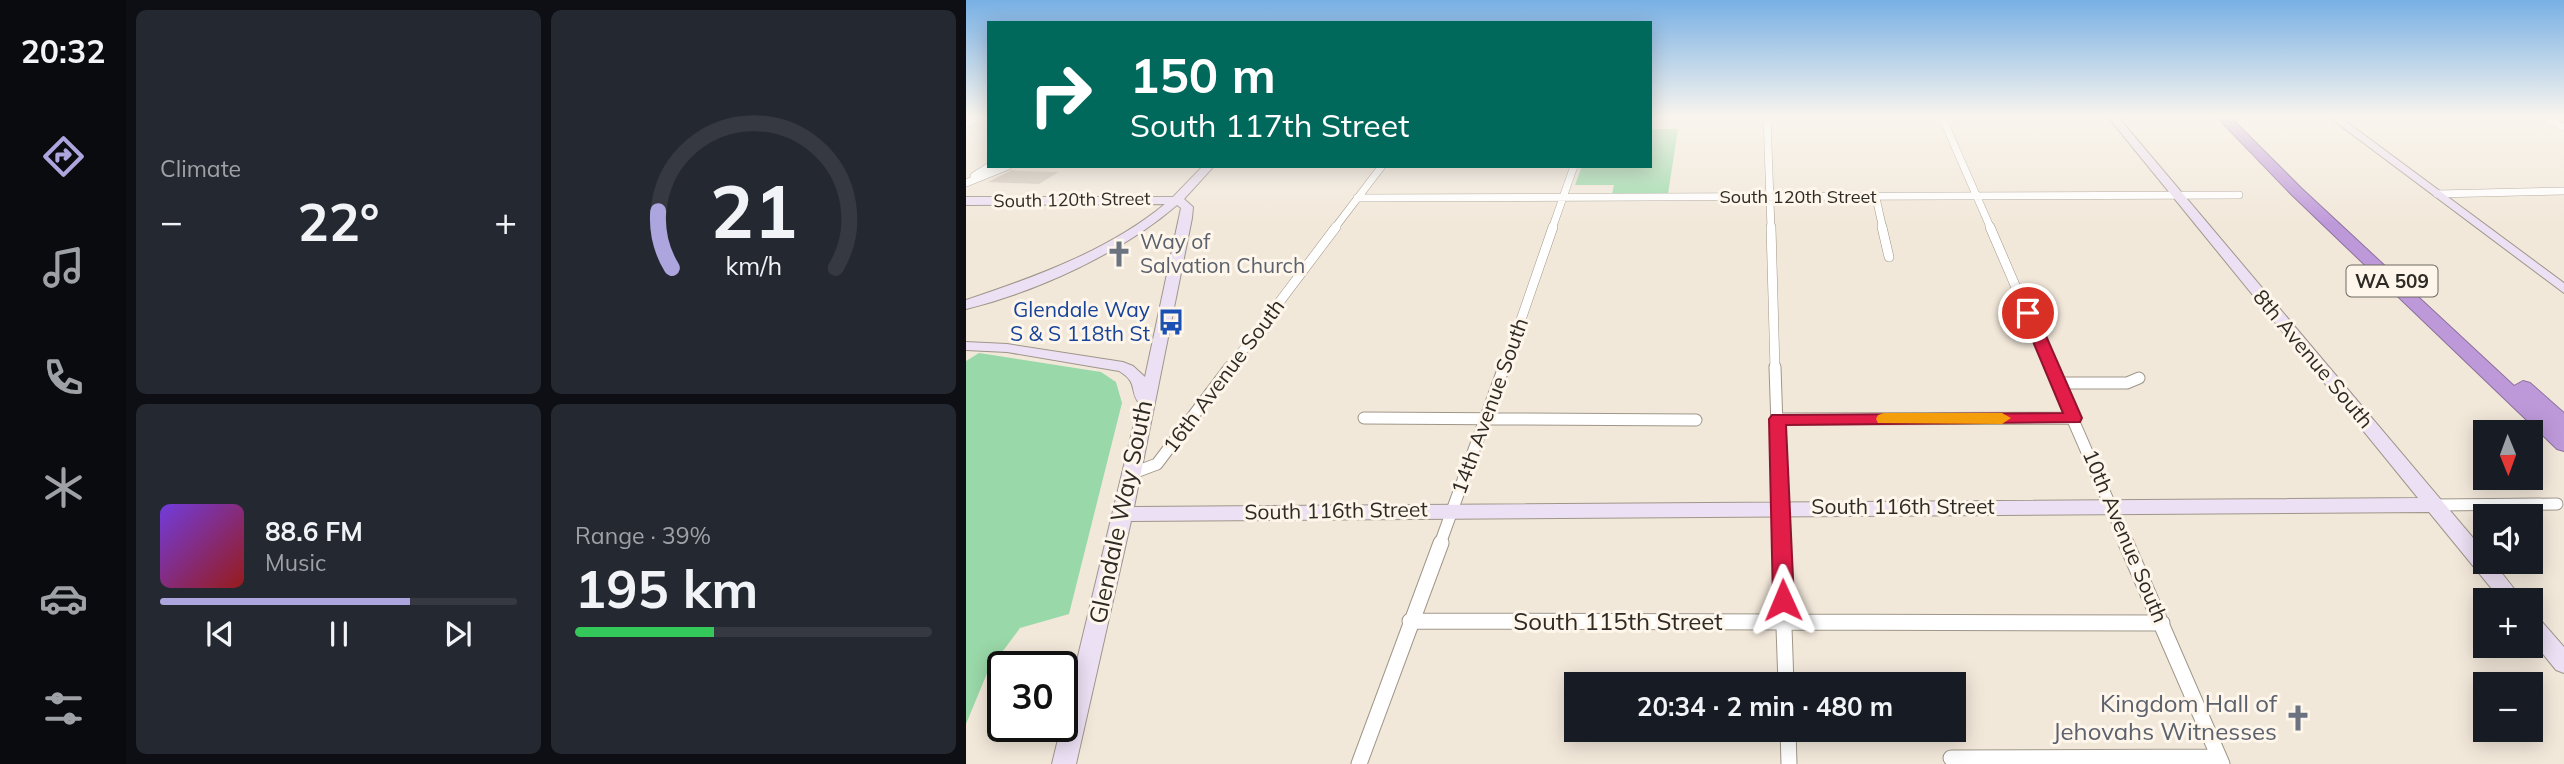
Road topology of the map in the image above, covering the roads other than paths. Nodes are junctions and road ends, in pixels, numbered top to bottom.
1 (1768, 153) edge
2 (1958, 153) edge
3 (2142, 153) edge
4 (2257, 153) edge
5 (2269, 153) edge
6 (2382, 153) edge
7 (987, 168) edge
8 (1003, 168) edge
9 (1207, 168) edge
10 (1380, 168) edge
11 (1573, 168) edge
12 (966, 182) edge
13 (2564, 191) edge
14 (2437, 194) junction
15 (2239, 195) dead end
16 (2177, 196) junction
17 (1562, 197) junction
18 (1770, 197) junction
19 (1978, 197) junction
20 (1357, 198) junction
21 (1876, 198) junction
22 (1178, 200) junction
23 (966, 201) edge
24 (1889, 257) dead end
25 (2564, 289) edge
26 (966, 305) edge
27 (1158, 341) junction
28 (966, 345) edge
29 (1131, 371) junction
30 (2139, 378) dead end
31 (2059, 383) junction
32 (1143, 415) junction
33 (1364, 418) dead end
34 (2074, 418) junction
35 (1777, 419) junction
36 (1486, 420) junction
37 (1696, 420) dead end
38 (2564, 424) edge
39 (2564, 443) edge
40 (1133, 473) junction
41 (2557, 504) dead end
42 (2435, 505) junction
43 (2112, 506) junction
44 (1781, 508) junction
45 (1451, 510) junction
46 (1122, 513) junction
47 (2503, 588) edge
48 (1410, 621) junction
49 (2162, 622) junction
50 (1784, 623) junction
51 (2543, 638) edge
52 (2564, 663) edge
53 (1786, 672) edge
54 (1788, 742) edge
55 (1951, 758) dead end
56 (2221, 760) edge
57 (1064, 764) edge
58 (1359, 764) edge
59 (1789, 764) edge

1 - 18 street
2 - 19 street, 10th Avenue South
3 - 16 street, 8th Avenue South
4 - 39 highway, WA 509
5 - 38 highway, WA 509
6 - 14 street
7 - 12 street
8 - 12 street
9 - 22 street
10 - 20 street, 16th Avenue South
11 - 17 street, 14th Avenue South
13 - 14 street
14 - 25 street
15 - 16 street, South 120th Street
16 - 19 street, South 120th Street
16 - 42 street, 8th Avenue South
17 - 18 street, South 120th Street
17 - 20 street, South 120th Street
17 - 36 street, 14th Avenue South
18 - 21 street, South 120th Street
18 - 35 street
19 - 21 street, South 120th Street
19 - 31 street, 10th Avenue South
20 - 40 street, 16th Avenue South
21 - 24 street
22 - 23 street, South 120th Street
22 - 26 street
22 - 27 street, Glendale Way South
27 - 29 street, Glendale Way South
27 - 32 street, Glendale Way South
28 - 29 street
29 - 32 street
30 - 31 street
31 - 34 street, 10th Avenue South
32 - 40 street, Glendale Way South
33 - 36 street
34 - 35 street
34 - 43 street, 10th Avenue South
35 - 44 street
36 - 37 street
36 - 45 street, 14th Avenue South
40 - 46 street, Glendale Way South
41 - 42 street, South 116th Street
42 - 43 street, South 116th Street
42 - 47 street, 8th Avenue South
43 - 44 street, South 116th Street
43 - 49 street, 10th Avenue South
44 - 45 street, South 116th Street
44 - 50 street
45 - 46 street, South 116th Street
45 - 48 street, 14th Avenue South
46 - 57 street, Glendale Way South
48 - 50 street, South 115th Street
48 - 58 street, 14th Avenue South
49 - 50 street, South 115th Street
49 - 56 street, 10th Avenue South
50 - 53 street
51 - 52 street
54 - 59 street
55 - 56 street

